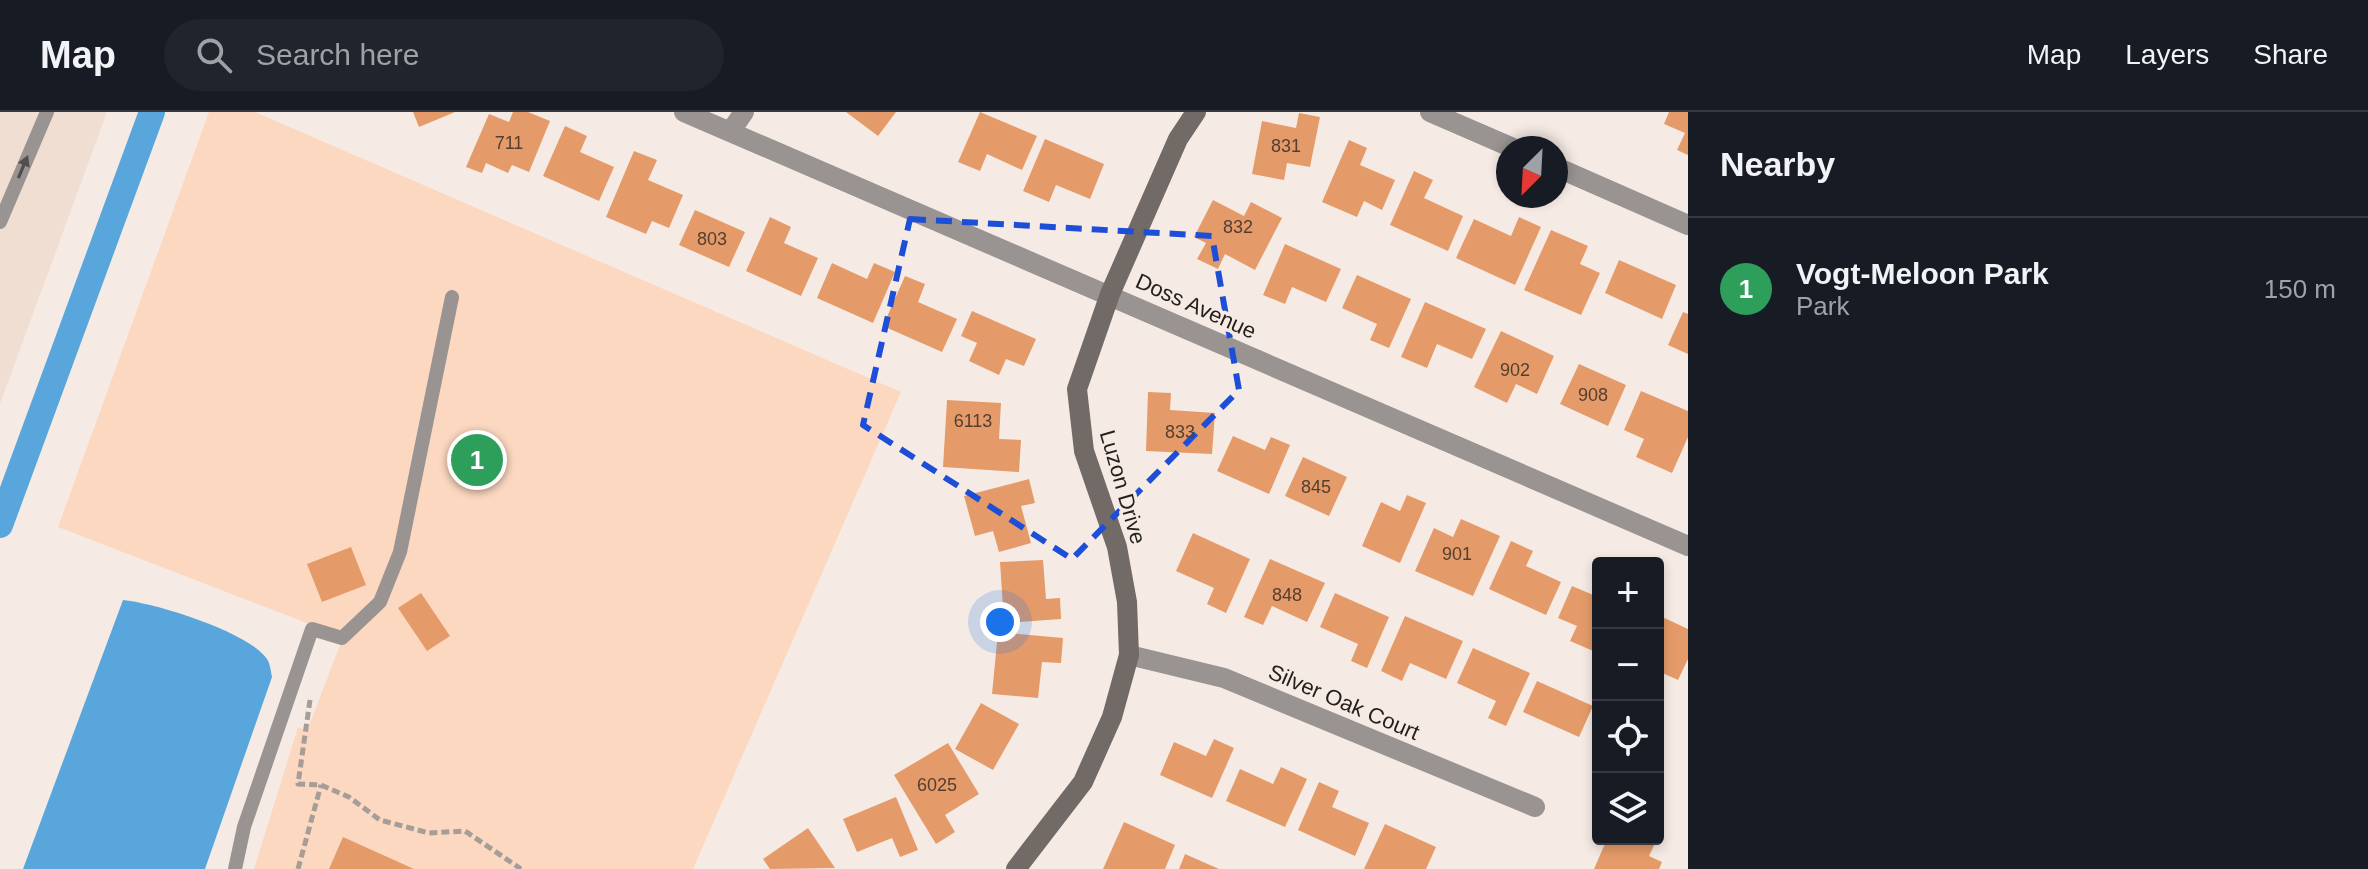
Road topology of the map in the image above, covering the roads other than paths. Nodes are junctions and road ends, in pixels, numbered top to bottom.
1 (47, 112) edge
2 (684, 112) edge
3 (744, 112) edge
4 (1196, 112) edge
5 (1430, 112) edge
6 (730, 132) junction
7 (1496, 141) edge
8 (1568, 172) edge
9 (0, 222) edge
10 (1688, 225) edge
11 (1110, 294) junction
12 (452, 297) dead end
13 (1688, 546) edge
14 (1129, 655) junction
15 (1535, 807) dead end
16 (1018, 868) edge
17 (235, 869) edge

9 -> 1 lane
2 - 6 street, Doss Avenue
3 - 6 street
4 - 11 street, Luzon Drive
5 - 7 street
6 - 11 street, Doss Avenue
8 - 10 street
11 - 13 street, Doss Avenue
11 - 14 street, Luzon Drive
12 - 17 lane
14 - 15 street, Silver Oak Court
14 - 16 street, Luzon Drive

